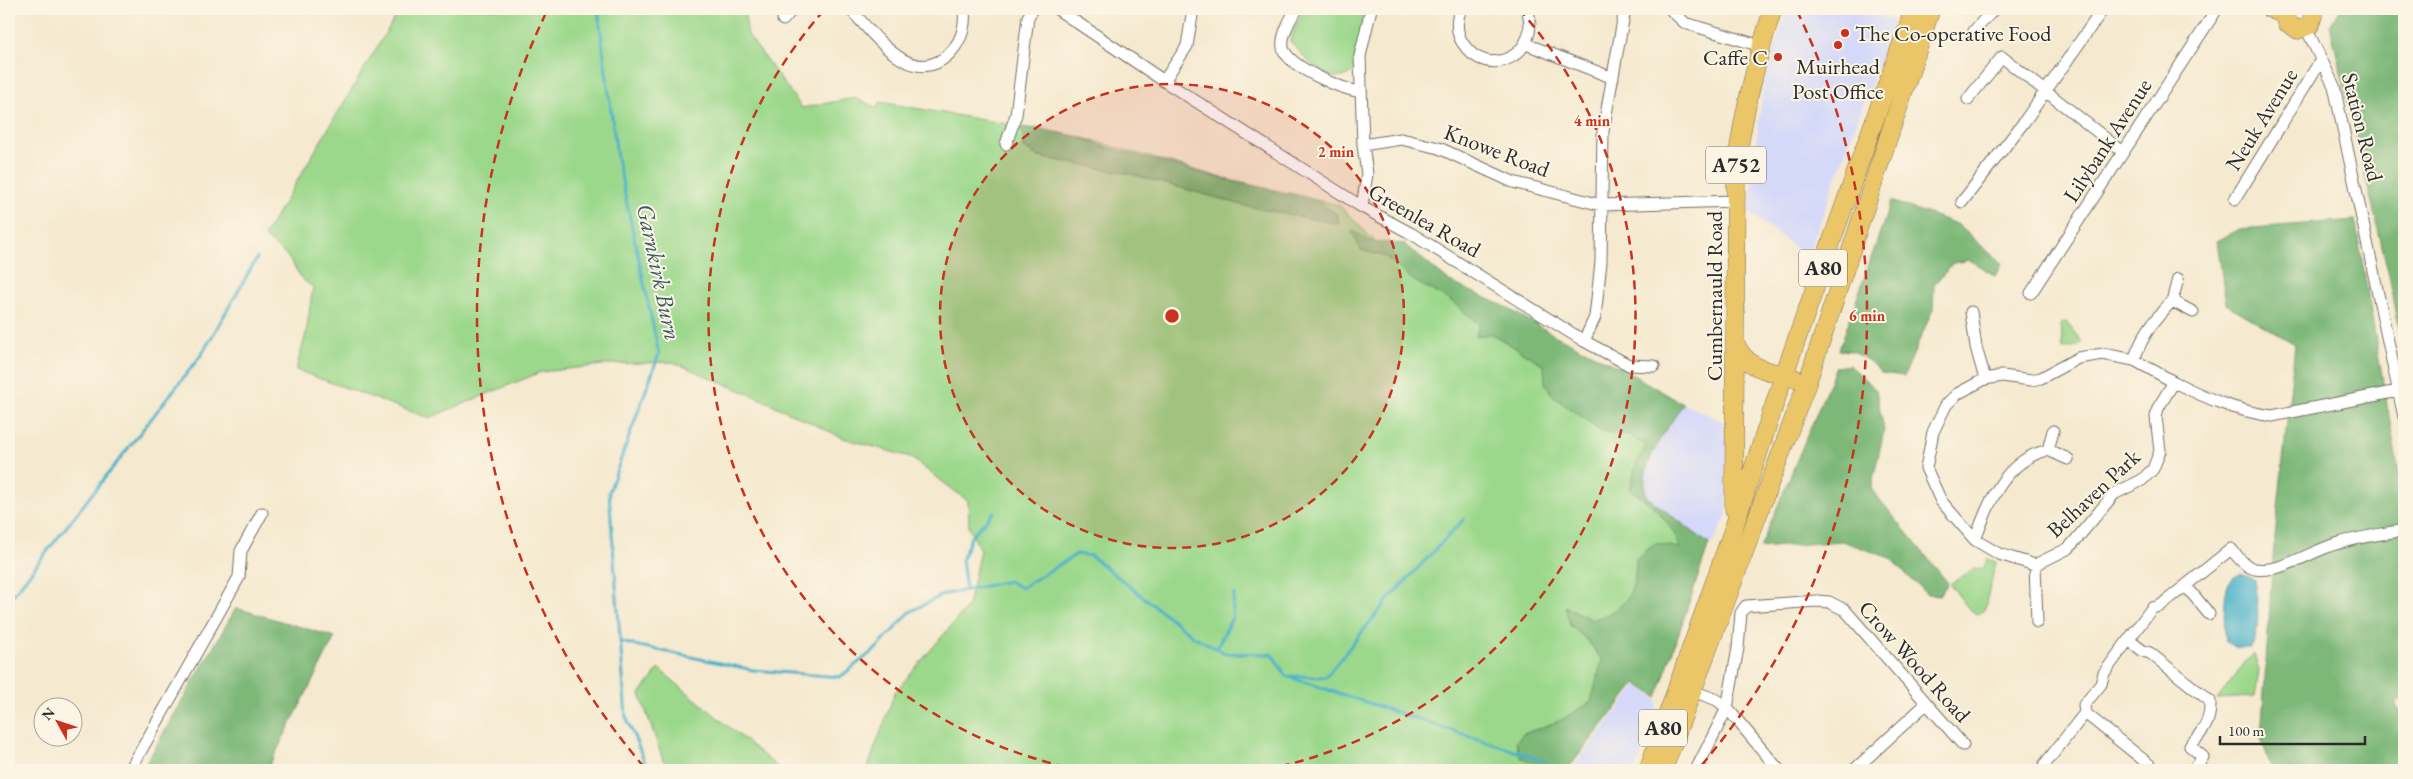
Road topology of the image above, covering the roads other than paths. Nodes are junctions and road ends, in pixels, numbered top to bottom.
1 (792, 9) edge
2 (851, 9) edge
3 (964, 9) edge
4 (1033, 9) edge
5 (1057, 9) edge
6 (1193, 9) edge
7 (1298, 9) edge
8 (1371, 9) edge
9 (1462, 9) edge
10 (1527, 9) edge
11 (1626, 9) edge
12 (1670, 9) edge
13 (1773, 9) edge
14 (1914, 9) edge
15 (1931, 9) edge
16 (1994, 9) edge
17 (2103, 9) edge
18 (2217, 9) edge
19 (2311, 9) edge
20 (2281, 11) edge
21 (783, 20) dead end
22 (2306, 28) junction
23 (1974, 31) dead end
24 (1526, 44) junction
25 (1761, 46) junction
26 (2321, 60) junction
27 (1613, 78) junction
28 (1164, 81) junction
29 (2045, 90) junction
30 (1361, 92) junction
31 (1968, 99) dead end
32 (1006, 144) dead end
33 (1363, 145) junction
34 (2123, 152) junction
35 (2236, 199) dead end
36 (1736, 201) junction
37 (1962, 202) dead end
38 (1601, 204) junction
39 (1362, 207) junction
40 (2178, 279) dead end
41 (2031, 293) dead end
42 (2172, 301) junction
43 (1971, 312) dead end
44 (2193, 312) dead end
45 (1584, 341) junction
46 (1737, 347) junction
47 (2134, 360) junction
48 (1654, 366) dead end
49 (1784, 375) junction
50 (1985, 379) junction
51 (1806, 382) junction
52 (2174, 382) junction
53 (2398, 391) junction
54 (2404, 417) edge
55 (2053, 431) dead end
56 (2048, 450) junction
57 (2068, 459) dead end
58 (262, 513) dead end
59 (1734, 527) junction
60 (2404, 530) edge
61 (1974, 540) junction
62 (2035, 565) junction
63 (2186, 586) junction
64 (2209, 614) dead end
65 (2037, 622) dead end
66 (2130, 641) junction
67 (1685, 688) junction
68 (1926, 704) junction
69 (1727, 708) junction
70 (2085, 713) junction
71 (1963, 745) dead end
72 (2197, 769) edge
73 (130, 770) edge
74 (1648, 770) edge
75 (1663, 770) edge
76 (1696, 770) edge
77 (1780, 770) edge
78 (1854, 770) edge
79 (2042, 770) edge
80 (2156, 770) edge

1 - 21 street
2 - 3 street
4 - 32 street
5 - 28 street, Greenlea Road
6 - 28 street
7 - 30 street
8 - 30 street
9 - 24 street
10 - 24 street
11 - 27 street
12 - 25 street
13 - 25 main road, Cumbernauld Road / A752
14 - 49 main road, A80
15 - 51 main road, A80
16 - 23 street
17 - 29 street
18 - 34 street, Lilybank Avenue
19 - 22 main road
20 - 22 main road
22 - 26 street, Station Road
24 - 27 street
25 - 36 main road, Cumbernauld Road / A752
26 - 35 street, Neuk Avenue
26 - 53 street, Station Road
27 - 38 street
28 - 39 street, Greenlea Road
29 - 31 street
29 - 34 street
29 - 37 street
30 - 33 street
33 - 38 street, Knowe Road
33 - 39 street
34 - 41 street, Lilybank Avenue
36 - 38 street, Knowe Road
36 - 46 main road, Cumbernauld Road / A752
38 - 45 street
39 - 45 street, Greenlea Road
40 - 42 street
42 - 44 street
42 - 47 street
43 - 50 street
45 - 48 street, Greenlea Road
46 - 49 main road
46 - 59 main road, Cumbernauld Road / A752
47 - 50 street, Belhaven Park
47 - 52 street, Belhaven Park
49 - 51 main road
49 - 59 main road, A80
50 - 61 street, Belhaven Park
51 - 67 main road, A80
52 - 53 street, Belhaven Park
52 - 62 street, Belhaven Park
53 - 54 street, Station Road
55 - 56 street
56 - 57 street, Belhaven Park
56 - 61 street
58 - 73 street
59 - 67 main road, A80
60 - 63 street
61 - 62 street, Belhaven Park
62 - 65 street, Belhaven Park
63 - 64 street
63 - 66 street
66 - 70 street
66 - 72 street
67 - 69 street
67 - 74 main road, A80
67 - 75 main road, A80
68 - 69 street, Crow Wood Road
68 - 71 street, Crow Wood Road
68 - 78 street
69 - 76 street
69 - 77 street
70 - 79 street
70 - 80 street

